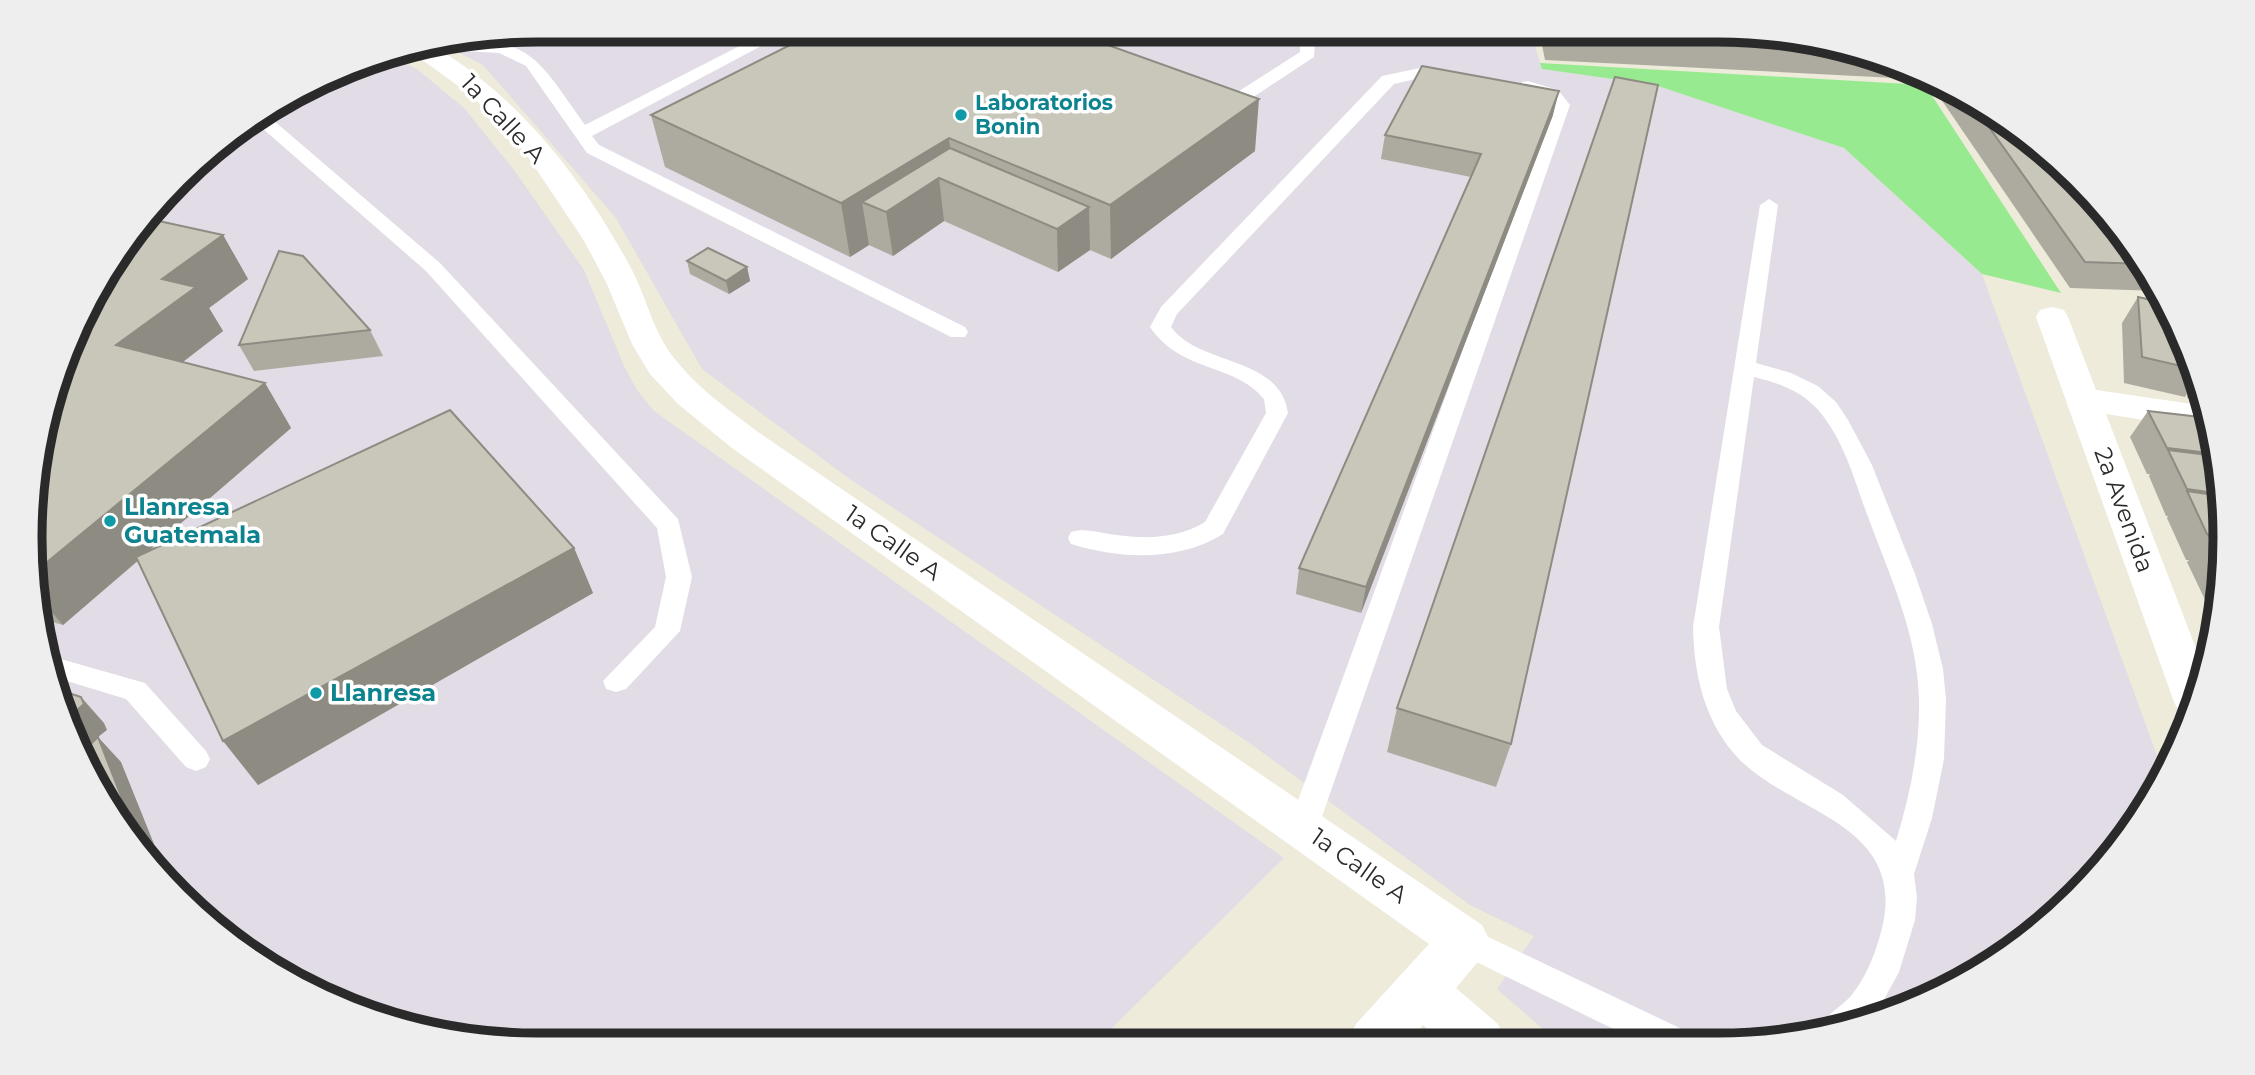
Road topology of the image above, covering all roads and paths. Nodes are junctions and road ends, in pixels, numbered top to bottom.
1 (760, 42) edge
2 (1101, 42) edge
3 (1308, 42) edge
4 (471, 46) edge
5 (431, 54) edge
6 (1109, 62) edge
7 (1476, 80) edge
8 (1504, 83) edge
9 (1200, 97) edge
10 (266, 123) edge
11 (582, 134) junction
12 (1769, 205) dead end
13 (2052, 317) dead end
14 (958, 331) dead end
15 (1744, 367) junction
16 (2083, 399) junction
17 (2198, 416) edge
18 (1080, 538) dead end
19 (60, 668) edge
20 (615, 681) dead end
21 (2190, 686) edge
22 (196, 759) dead end
23 (1303, 828) junction
24 (1899, 875) junction
25 (1465, 941) junction
26 (1422, 991) junction
27 (1855, 1013) edge
28 (1382, 1033) edge
29 (1470, 1033) edge
30 (1655, 1033) edge

1 - 11 lane
2 - 6 lane
3 - 9 lane
4 - 11 lane
5 - 23 street, 1a Calle A
7 - 18 lane
8 - 23 lane
10 - 20 lane
11 - 14 lane
12 - 15 lane
13 - 16 street, 2a Avenida
15 - 24 lane
15 - 24 lane
16 - 17 street
16 - 21 street, 2a Avenida
19 - 22 lane
23 - 25 street, 1a Calle A
24 - 27 lane
25 - 26 street
25 - 30 lane
26 - 28 street
26 - 29 street

